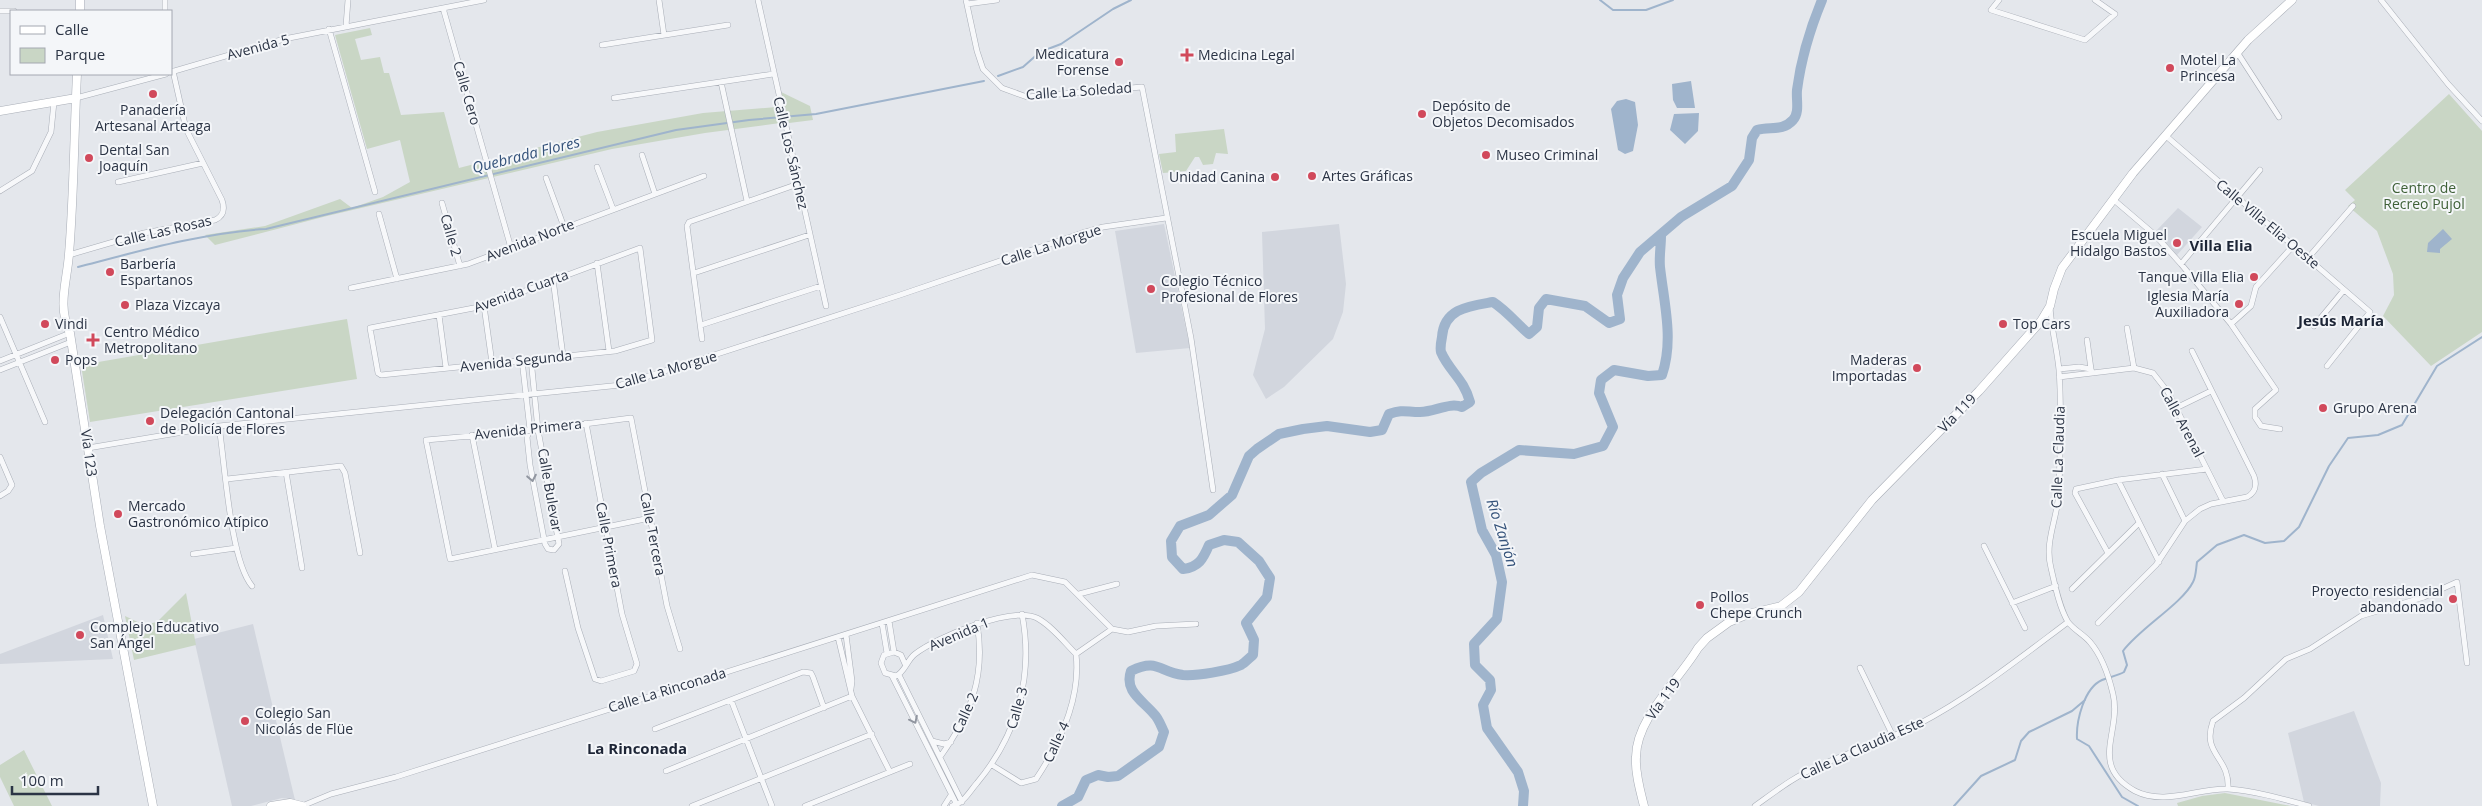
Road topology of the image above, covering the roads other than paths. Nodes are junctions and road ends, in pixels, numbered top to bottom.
1 (348, 0) edge
2 (484, 0) edge
3 (659, 0) edge
4 (758, 0) edge
5 (997, 0) edge
6 (1999, 0) edge
7 (2095, 0) edge
8 (2292, 0) edge
9 (2380, 0) edge
10 (966, 2) edge
11 (443, 8) junction
12 (728, 25) dead end
13 (346, 26) junction
14 (329, 29) junction
15 (664, 35) junction
16 (602, 45) dead end
17 (2237, 52) junction
18 (172, 72) edge
19 (773, 74) junction
20 (77, 75) edge
21 (158, 75) edge
22 (721, 82) junction
23 (76, 98) junction
24 (614, 98) dead end
25 (54, 102) junction
26 (0, 111) edge
27 (2279, 117) dead end
28 (2482, 121) edge
29 (2166, 136) junction
30 (642, 155) dead end
31 (203, 163) junction
32 (597, 167) dead end
33 (2260, 170) dead end
34 (704, 176) dead end
35 (546, 178) dead end
36 (118, 182) dead end
37 (798, 184) junction
38 (0, 191) edge
39 (375, 192) dead end
40 (655, 194) junction
41 (2236, 198) junction
42 (2114, 200) junction
43 (747, 201) junction
44 (442, 203) dead end
45 (2353, 206) dead end
46 (613, 209) junction
47 (379, 214) dead end
48 (1166, 218) junction
49 (564, 227) junction
50 (809, 235) junction
51 (2293, 246) junction
52 (511, 248) junction
53 (69, 255) junction
54 (2308, 258) junction
55 (597, 264) junction
56 (2181, 264) junction
57 (460, 266) junction
58 (694, 273) junction
59 (397, 279) junction
60 (553, 279) junction
61 (821, 286) junction
62 (351, 288) dead end
63 (2344, 290) junction
64 (484, 306) junction
65 (826, 306) dead end
66 (2050, 306) junction
67 (439, 316) junction
68 (0, 317) edge
69 (2231, 324) junction
70 (701, 325) junction
71 (2314, 326) dead end
72 (2127, 328) dead end
73 (70, 333) junction
74 (702, 339) dead end
75 (652, 340) joint
76 (2087, 340) dead end
77 (71, 342) junction
78 (609, 351) junction
79 (2192, 352) dead end
80 (15, 354) junction
81 (563, 356) junction
82 (531, 359) junction
83 (0, 360) edge
84 (522, 360) junction
85 (18, 362) junction
86 (492, 363) junction
87 (2327, 366) dead end
88 (446, 368) junction
89 (2134, 368) junction
90 (2059, 369) junction
91 (0, 370) edge
92 (2092, 370) junction
93 (378, 374) joint
94 (2059, 377) junction
95 (2211, 391) junction
96 (535, 394) junction
97 (526, 395) junction
98 (2176, 408) junction
99 (631, 418) joint
100 (44, 422) dead end
101 (586, 423) junction
102 (219, 426) junction
103 (2280, 429) dead end
104 (530, 430) junction
105 (538, 430) junction
106 (472, 435) junction
107 (88, 448) junction
108 (0, 457) edge
109 (2207, 469) junction
110 (286, 472) junction
111 (2162, 474) junction
112 (227, 478) junction
113 (2118, 480) junction
114 (1212, 490) dead end
115 (0, 496) edge
116 (2223, 501) junction
117 (650, 518) junction
118 (2185, 520) junction
119 (2140, 523) junction
120 (606, 527) junction
121 (558, 536) junction
122 (544, 539) junction
123 (1984, 546) dead end
124 (236, 548) junction
125 (495, 549) junction
126 (360, 552) dead end
127 (2108, 553) junction
128 (193, 554) dead end
129 (2159, 562) junction
130 (302, 568) dead end
131 (565, 571) dead end
132 (1117, 584) dead end
133 (252, 586) dead end
134 (2056, 586) junction
135 (2072, 589) dead end
136 (1078, 594) junction
137 (2012, 603) junction
138 (1022, 614) junction
139 (889, 621) junction
140 (2068, 622) junction
141 (882, 623) junction
142 (2098, 623) dead end
143 (977, 624) junction
144 (1196, 624) dead end
145 (2025, 628) dead end
146 (1112, 629) junction
147 (846, 635) junction
148 (838, 637) junction
149 (680, 649) dead end
150 (896, 652) junction
151 (887, 653) junction
152 (916, 653) junction
153 (1076, 654) junction
154 (2467, 663) dead end
155 (905, 664) junction
156 (1860, 668) dead end
157 (899, 675) junction
158 (892, 676) junction
159 (851, 690) junction
160 (852, 696) junction
161 (732, 700) junction
162 (824, 708) junction
163 (655, 729) dead end
164 (872, 734) junction
165 (1893, 736) junction
166 (747, 739) junction
167 (932, 741) junction
168 (951, 742) junction
169 (940, 757) junction
170 (910, 764) dead end
171 (992, 765) junction
172 (666, 771) dead end
173 (890, 772) junction
174 (761, 778) junction
175 (2228, 789) junction
176 (971, 790) junction
177 (957, 791) junction
178 (951, 795) junction
179 (958, 804) edge
180 (1763, 804) edge
181 (153, 806) edge
182 (271, 806) edge
183 (302, 806) edge
184 (692, 806) edge
185 (772, 806) edge
186 (805, 806) edge
187 (944, 806) edge
188 (1644, 806) edge
189 (1755, 806) edge
190 (2306, 806) edge

1 - 13 street
2 - 11 street, Avenida 5
3 - 15 street
4 - 19 street, Calle Los Sánchez
5 - 10 street
6 - 7 street
8 - 17 main road, Vía 119
9 - 28 street
10 - 48 street, Calle La Soledad
11 - 13 street, Avenida 5
11 - 52 street, Calle Cero
12 - 15 street
13 - 14 street, Avenida 5
14 - 18 street, Avenida 5
14 - 39 street
15 - 16 street
17 - 27 street
17 - 29 main road, Vía 119
18 - 31 street, Calle Las Rosas
19 - 22 street
19 - 37 street, Calle Los Sánchez
20 - 23 main road
21 - 23 street
22 - 24 street
22 - 43 street
23 - 25 main road
23 - 53 main road, Vía 123
25 - 26 main road
25 - 38 street
29 - 41 street, Calle Villa Elia Oeste
29 - 42 main road, Vía 119
30 - 40 street
31 - 36 street
31 - 53 street, Calle Las Rosas
32 - 46 street
33 - 41 street
34 - 40 street, Avenida Norte
35 - 49 street
37 - 43 street
37 - 50 street, Calle Los Sánchez
40 - 46 street, Avenida Norte
41 - 51 street, Calle Villa Elia Oeste
41 - 56 street
42 - 56 street
42 - 66 main road, Vía 119
43 - 58 street
44 - 57 street, Calle 2
45 - 54 street
46 - 49 street, Avenida Norte
47 - 59 street
48 - 96 street, Calle La Morgue
48 - 114 street, Calle La Soledad
49 - 52 street, Avenida Norte
50 - 58 street
50 - 61 street, Calle Los Sánchez
51 - 54 street, Calle Villa Elia Oeste
51 - 69 street
52 - 57 street, Avenida Norte
53 - 73 main road, Vía 123
54 - 63 street, Calle Villa Elia Oeste
55 - 60 street, Avenida Cuarta
55 - 75 street, Avenida Cuarta
55 - 78 street
56 - 69 street
57 - 59 street, Avenida Norte
58 - 70 street
59 - 62 street, Avenida Norte
60 - 64 street, Avenida Cuarta
60 - 81 street
61 - 65 street, Calle Los Sánchez
61 - 70 street
63 - 71 street
63 - 87 street, Calle Villa Elia Oeste
64 - 67 street, Avenida Cuarta
64 - 86 street
66 - 90 street, Calle La Claudia
66 - 188 main road, Vía 119
67 - 88 street
67 - 93 street, Avenida Cuarta
68 - 80 street
69 - 103 street
70 - 74 street
72 - 89 street
73 - 77 main road, Vía 123
73 - 80 street
75 - 78 street, Avenida Segunda
76 - 92 street
77 - 85 street
77 - 107 main road, Vía 123
78 - 81 street, Avenida Segunda
79 - 95 street
80 - 83 street
80 - 85 street
81 - 82 street, Avenida Segunda
82 - 84 street, Avenida Segunda
82 - 96 street, Calle Bulevar
84 - 86 street, Avenida Segunda
84 - 97 street, Calle Bulevar
85 - 91 street
85 - 100 street
86 - 88 street, Avenida Segunda
88 - 93 street, Avenida Segunda
89 - 92 street, Calle Arenal
89 - 98 street, Calle Arenal
90 - 92 street, Calle Arenal
90 - 94 street, Calle La Claudia
92 - 94 street, Calle Arenal
94 - 134 street, Calle La Claudia
95 - 98 street
95 - 116 street
96 - 97 street, Calle La Morgue
96 - 105 street, Calle Bulevar
97 - 102 street, Calle La Morgue
97 - 104 street, Calle Bulevar
98 - 109 street, Calle Arenal
99 - 101 street, Avenida Primera
99 - 117 street, Calle Tercera
101 - 105 street, Avenida Primera
101 - 120 street, Calle Primera
102 - 107 street, Calle La Morgue
102 - 112 street
104 - 105 street, Avenida Primera
104 - 106 street, Avenida Primera
104 -> 122 street, Calle Bulevar
105 - 121 street, Calle Bulevar
106 - 125 street
106 - 125 street, Avenida Primera
107 - 181 main road, Vía 123
108 - 115 street
109 - 111 street
109 - 116 street, Calle Arenal
110 - 112 street
110 - 126 street
110 - 130 street
111 - 113 street
111 - 118 street
112 - 124 street
113 - 119 street
113 - 127 street
116 - 118 street
117 - 120 street
117 - 149 street, Calle Tercera
118 - 129 street
119 - 127 street
119 - 129 street
120 - 121 street
120 - 131 street, Calle Primera
121 - 122 street
121 - 122 street, Calle Bulevar
122 - 125 street
123 - 137 street
124 - 128 street
124 - 133 street
127 - 135 street
129 - 142 street
132 - 136 street
134 - 137 street
134 - 140 street, Calle La Claudia
136 - 139 street, Calle La Rinconada
136 - 146 street
137 - 145 street
138 - 143 street, Avenida 1
138 - 153 street
138 - 171 street, Calle 3
139 - 141 street, Calle La Rinconada
139 - 150 street
140 - 165 street, Calle La Claudia Este
140 - 175 street, Calle La Claudia
141 - 147 street, Calle La Rinconada
141 - 151 street
143 - 152 street, Avenida 1
143 - 168 street, Calle 2
144 - 146 street
146 - 153 street
147 - 148 street, Calle La Rinconada
147 - 159 street
148 - 159 street
148 - 183 street, Calle La Rinconada
150 - 151 street
150 - 152 street, Avenida 1
150 - 155 street
151 - 158 street
152 - 155 street, Avenida 1
153 - 171 street, Calle 4
154 - 175 street
155 - 157 street
156 - 165 street
157 - 158 street
157 - 167 street
158 -> 178 street
159 - 160 street
160 - 162 street
160 - 164 street
161 - 162 street
161 - 163 street
161 - 166 street
162 - 166 street
164 - 173 street
164 - 174 street
165 - 180 street, Calle La Claudia Este
166 - 172 street
166 - 174 street
167 - 168 street, Calle 2
167 - 169 street
168 - 169 street, Calle 2
169 - 177 street
170 - 173 street
171 - 176 street, Calle 3
173 - 186 street
174 - 184 street
174 - 185 street
175 - 190 street, Calle La Claudia
176 - 177 street
176 - 179 street, Calle 3
177 - 179 street
178 - 179 street
178 - 187 street
180 - 189 street, Calle La Claudia Este
182 - 183 main road

